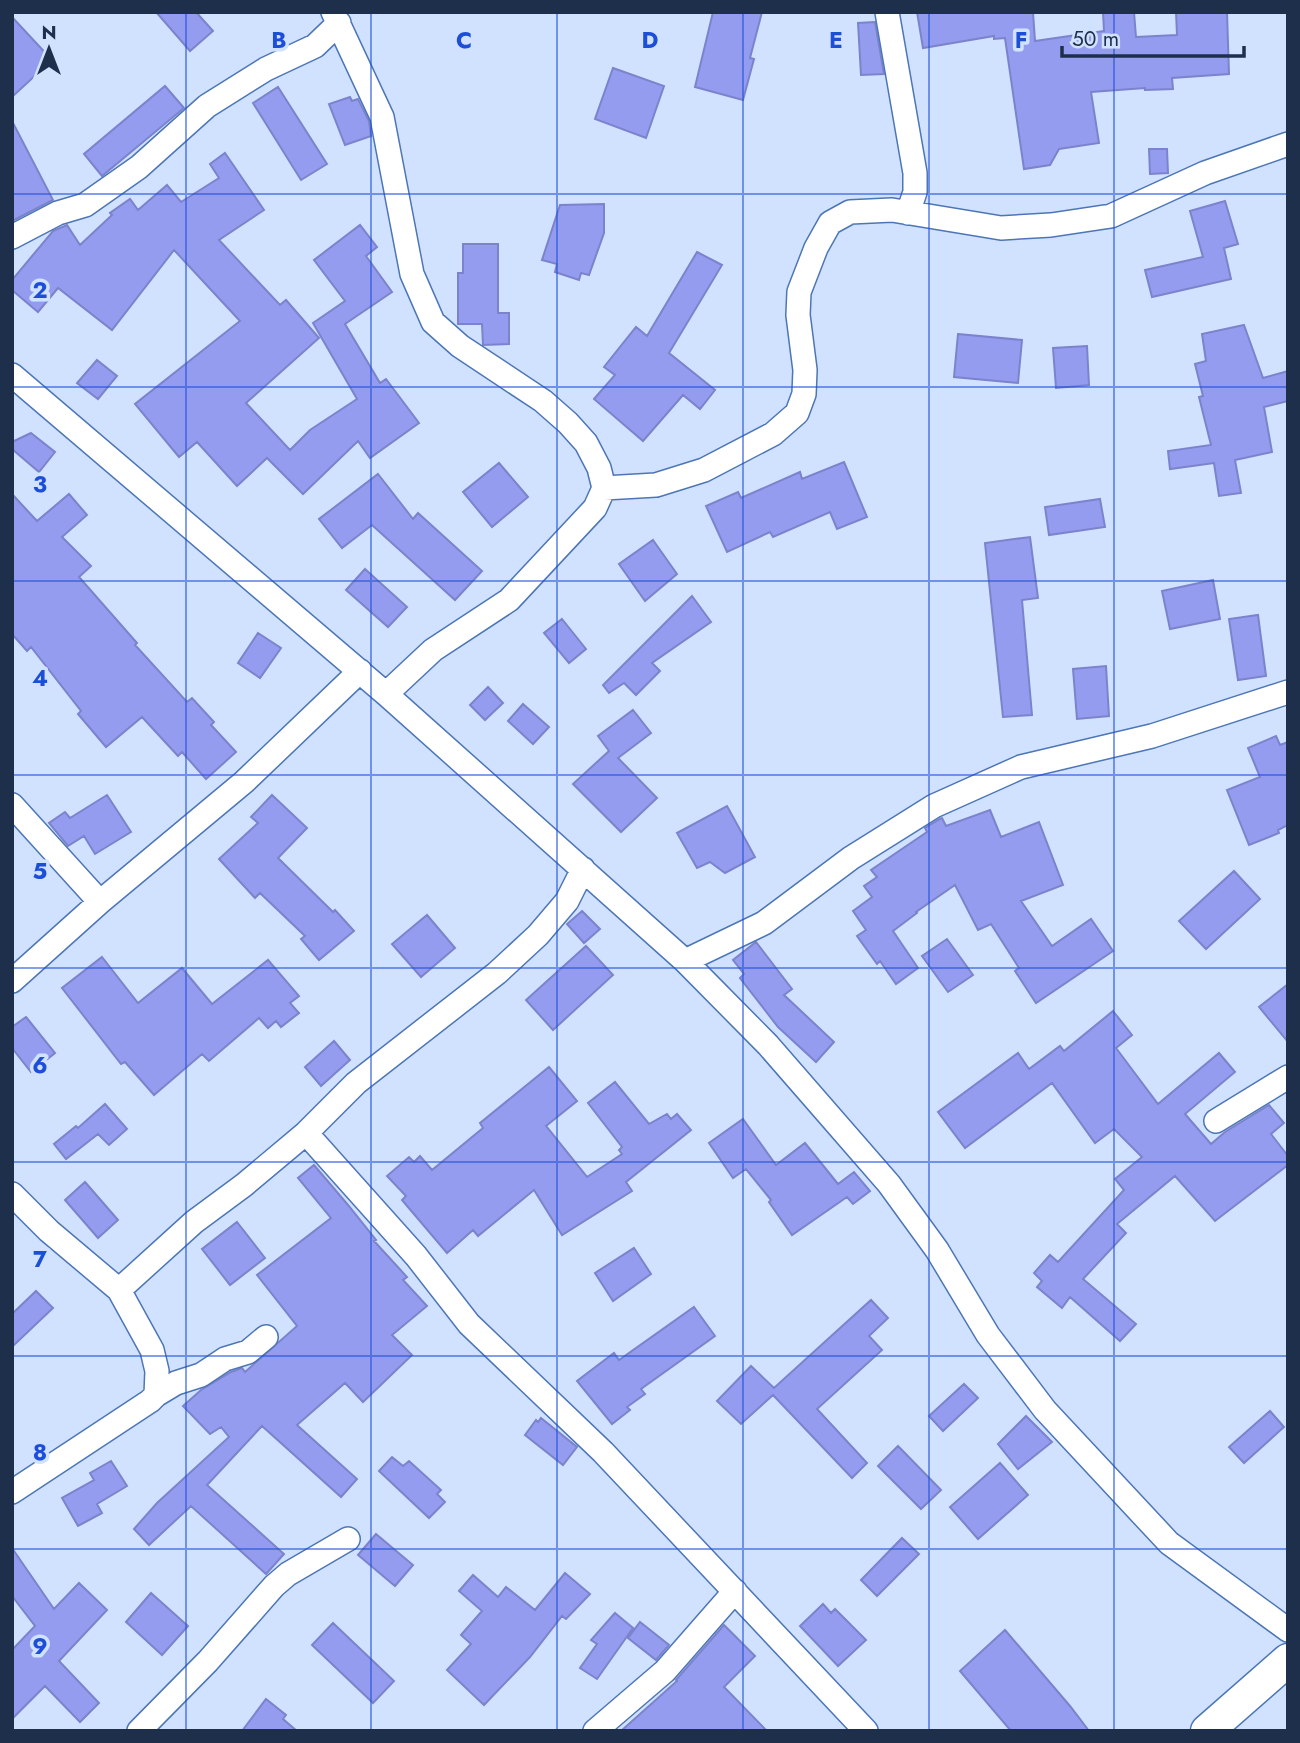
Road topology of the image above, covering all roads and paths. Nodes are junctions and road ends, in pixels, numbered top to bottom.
1 (887, 12) edge
2 (336, 18) edge
3 (1288, 144) edge
4 (908, 213) junction
5 (12, 237) edge
6 (12, 375) edge
7 (604, 488) junction
8 (360, 671) junction
9 (1288, 692) edge
10 (386, 694) junction
11 (12, 805) edge
12 (583, 869) junction
13 (100, 902) junction
14 (685, 961) junction
15 (12, 981) edge
16 (1288, 1077) edge
17 (1216, 1121) dead end
18 (306, 1133) junction
19 (12, 1195) edge
20 (119, 1290) junction
21 (266, 1337) dead end
22 (156, 1395) junction
23 (12, 1492) edge
24 (348, 1539) dead end
25 (735, 1591) junction
26 (1288, 1630) edge
27 (1288, 1660) edge
28 (139, 1731) edge
29 (595, 1731) edge
30 (866, 1731) edge
31 (1207, 1731) edge

1 - 4 street
2 - 5 street
2 - 7 street
3 - 4 street
4 - 7 street
6 - 8 street
7 - 10 street
8 - 10 street
8 - 13 street
9 - 14 street
10 - 12 street
11 - 13 street
12 - 14 street
12 - 18 street
13 - 15 street
14 - 26 street
16 - 17 street
18 - 20 street
18 - 25 street
19 - 20 street
20 - 22 street
21 - 22 street
22 - 23 street
24 - 28 street
25 - 29 street
25 - 30 street
27 - 31 street

